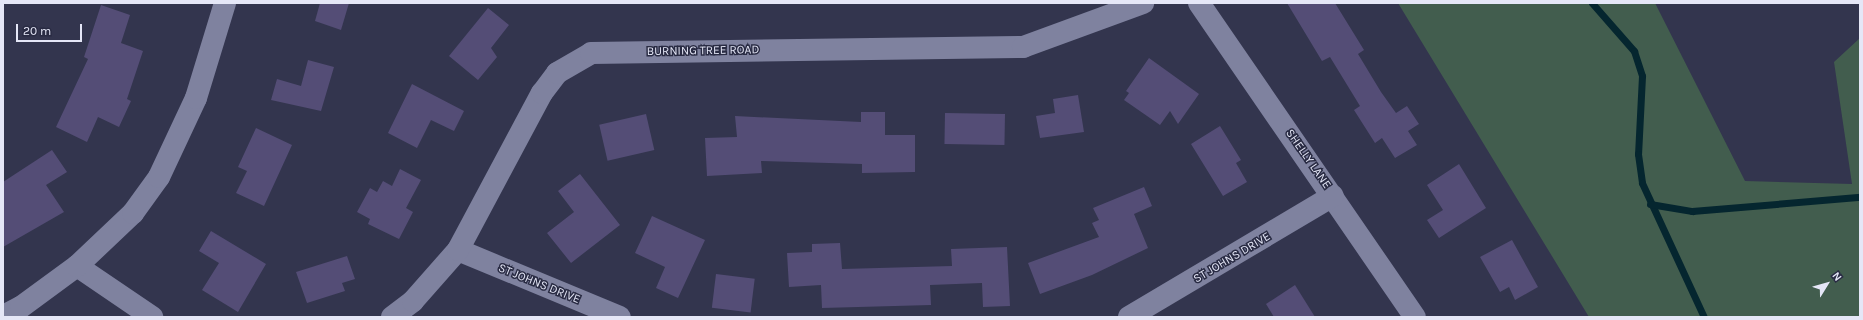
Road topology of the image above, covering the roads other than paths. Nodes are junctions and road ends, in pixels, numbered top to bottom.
1 (225, 3) edge
2 (1143, 3) edge
3 (1199, 3) edge
4 (1334, 196) junction
5 (458, 250) junction
6 (77, 266) junction
7 (3, 316) edge
8 (152, 317) edge
9 (392, 317) edge
10 (620, 317) edge
11 (1129, 317) edge
12 (1415, 317) edge

1 - 6 street
2 - 5 street, BURNING TREE ROAD
3 - 4 street, SHELLY LANE
4 - 11 street, ST JOHNS DRIVE
4 - 12 street, SHELLY LANE
5 - 9 street, BURNING TREE ROAD
5 - 10 street, ST JOHNS DRIVE
6 - 7 street
6 - 8 street

